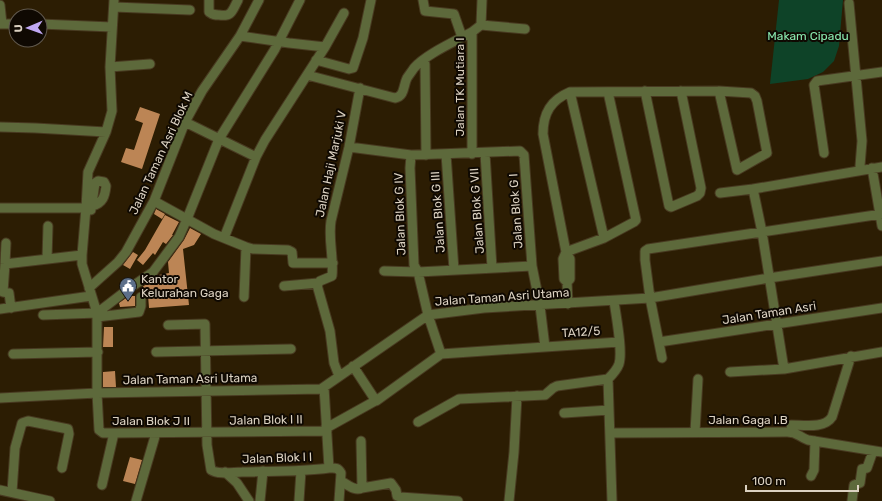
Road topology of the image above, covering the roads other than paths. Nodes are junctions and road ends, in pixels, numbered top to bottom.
1 (209, 0) edge
2 (238, 0) edge
3 (259, 0) edge
4 (300, 0) edge
5 (371, 0) edge
6 (423, 0) edge
7 (482, 0) edge
8 (849, 2) dead end
9 (114, 3) edge
10 (0, 4) edge
11 (190, 10) dead end
12 (344, 14) dead end
13 (1, 24) edge
14 (48, 24) edge
15 (481, 25) junction
16 (112, 27) junction
17 (525, 29) dead end
18 (472, 32) junction
19 (240, 36) junction
20 (462, 37) junction
21 (278, 42) junction
22 (325, 47) junction
23 (316, 60) junction
24 (150, 64) dead end
25 (425, 64) dead end
26 (110, 67) junction
27 (882, 72) edge
28 (307, 75) junction
29 (855, 76) junction
30 (360, 88) junction
31 (645, 91) junction
32 (681, 91) junction
33 (719, 91) junction
34 (570, 92) junction
35 (608, 92) junction
36 (185, 122) junction
37 (0, 127) edge
38 (107, 129) junction
39 (219, 139) junction
40 (348, 148) junction
41 (485, 153) junction
42 (824, 153) dead end
43 (446, 154) junction
44 (472, 154) junction
45 (411, 155) junction
46 (426, 155) junction
47 (256, 157) junction
48 (860, 166) dead end
49 (882, 167) edge
50 (872, 168) junction
51 (753, 188) junction
52 (720, 193) dead end
53 (154, 201) junction
54 (89, 207) junction
55 (0, 208) edge
56 (881, 214) edge
57 (188, 220) junction
58 (48, 226) dead end
59 (882, 226) edge
60 (762, 232) junction
61 (224, 238) junction
62 (604, 238) junction
63 (6, 242) dead end
64 (246, 247) junction
65 (566, 252) junction
66 (82, 255) junction
67 (47, 259) junction
68 (882, 261) edge
69 (333, 263) junction
70 (5, 264) junction
71 (532, 266) junction
72 (492, 268) junction
73 (454, 270) junction
74 (384, 271) dead end
75 (418, 272) junction
76 (769, 278) junction
77 (318, 283) junction
78 (284, 286) dead end
79 (90, 292) junction
80 (141, 297) dead end
81 (244, 297) dead end
82 (650, 298) junction
83 (614, 301) junction
84 (568, 304) junction
85 (543, 306) junction
86 (11, 308) junction
87 (882, 308) edge
88 (0, 309) edge
89 (427, 311) junction
90 (43, 315) dead end
91 (97, 315) junction
92 (777, 324) junction
93 (168, 326) dead end
94 (619, 342) junction
95 (659, 342) junction
96 (545, 346) junction
97 (291, 349) dead end
98 (98, 352) junction
99 (156, 352) dead end
100 (204, 352) junction
101 (882, 352) edge
102 (13, 354) dead end
103 (441, 354) junction
104 (851, 356) junction
105 (662, 358) dead end
106 (353, 366) junction
107 (784, 370) junction
108 (730, 372) dead end
109 (339, 376) junction
110 (698, 379) dead end
111 (608, 380) junction
112 (324, 387) junction
113 (205, 391) junction
114 (97, 393) junction
115 (517, 396) junction
116 (0, 398) edge
117 (376, 401) junction
118 (609, 410) junction
119 (564, 413) dead end
120 (418, 422) dead end
121 (791, 425) dead end
122 (327, 429) junction
123 (206, 432) junction
124 (695, 432) junction
125 (114, 433) junction
126 (156, 433) junction
127 (610, 433) junction
128 (361, 441) dead end
129 (815, 441) junction
130 (878, 452) edge
131 (62, 468) dead end
132 (329, 468) junction
133 (301, 470) junction
134 (225, 472) junction
135 (263, 472) junction
136 (811, 476) dead end
137 (341, 481) junction
138 (102, 485) dead end
139 (362, 488) junction
140 (0, 490) edge
141 (12, 492) junction
142 (50, 501) edge
143 (136, 501) edge
144 (249, 501) edge
145 (260, 501) edge
146 (299, 501) edge
147 (339, 501) edge
148 (458, 501) edge
149 (510, 501) edge
150 (612, 501) edge
151 (852, 501) edge

1 - 2 street
3 - 19 street, Jalan Taman Asri Blok M
4 - 21 street
5 - 23 street
6 - 20 street
7 - 15 street
8 - 29 street
9 - 11 street
9 - 16 street
10 - 13 street
12 - 22 street
14 - 16 street
15 - 17 street
15 - 18 street, Jalan TK Mutiara I
16 - 26 street
18 - 20 street
18 - 44 street, Jalan TK Mutiara I
19 - 21 street
19 - 36 street, Jalan Taman Asri Blok M
20 - 30 street
21 - 22 street
21 - 39 street
22 - 23 street
23 - 28 street
24 - 26 street
25 - 46 street
26 - 38 street
27 - 29 street
28 - 30 street
28 - 47 street
29 - 42 street
29 - 48 street
30 - 40 street, Jalan Haji Marjuki V
31 - 32 street
31 - 32 street
31 - 35 street
32 - 33 street
33 - 33 street
34 - 35 street
34 - 62 street
34 - 65 street
35 - 62 street
36 - 39 street
36 - 53 street, Jalan Taman Asri Blok M
37 - 38 street
38 - 54 street
39 - 47 street
39 - 57 street
40 - 45 street
40 - 69 street, Jalan Haji Marjuki V
41 - 44 street
41 - 71 street, Jalan Blok G I
41 - 72 street, Jalan Blok G VII
43 - 44 street
43 - 46 street
43 - 73 street, Jalan Blok G III
45 - 46 street
45 - 75 street, Jalan Blok G IV
47 - 61 street
49 - 50 street
50 - 51 street
50 - 56 street
51 - 52 street
51 - 60 street
53 - 57 street
53 - 79 street, Jalan Taman Asri Blok M
54 - 55 street
54 - 66 street
56 - 59 street
56 - 60 street
57 - 61 street
57 - 91 street
58 - 67 street
60 - 76 street
60 - 82 street
61 - 64 street
62 - 65 street
63 - 70 street
64 - 69 street
64 - 81 street
65 - 84 street
66 - 67 street
66 - 79 street
67 - 70 street
68 - 76 street, Jalan Taman Asri Utama
69 - 77 street
70 - 86 street
71 - 72 street
71 - 85 street, Jalan Blok G I
72 - 73 street
73 - 75 street
74 - 75 street
75 - 89 street, Jalan Blok G IV
76 - 82 street, Jalan Taman Asri Utama
76 - 92 street
77 - 78 street
77 - 109 street
79 - 86 street
79 - 91 street
80 - 91 street
82 - 83 street, Jalan Taman Asri Utama
82 - 95 street
83 - 84 street, Jalan Taman Asri Utama
83 - 94 street
84 - 85 street, Jalan Taman Asri Utama
85 - 89 street, Jalan Taman Asri Utama
85 - 96 street, Jalan Blok G I
86 - 88 street
87 - 92 street, Jalan Taman Asri
89 - 103 street, Jalan Blok G IV
89 - 106 street, Jalan Taman Asri Utama
90 - 91 street
91 - 98 street
92 - 95 street, Jalan Taman Asri
92 - 107 street
93 - 100 street
94 - 96 street, TA12/5
94 - 111 street
95 - 105 street
96 - 103 street, TA12/5
97 - 100 street
98 - 102 street
98 - 114 street
99 - 100 street
100 - 113 street
101 - 104 street
103 - 117 street
104 - 107 street
104 - 121 street
106 - 109 street, Jalan Taman Asri Utama
106 - 117 street
107 - 108 street
109 - 112 street, Jalan Taman Asri Utama
110 - 124 street
111 - 115 street
111 - 118 street
112 - 113 street, Jalan Taman Asri Utama
112 - 122 street
113 - 114 street, Jalan Taman Asri Utama
113 - 123 street
114 - 116 street, Jalan Taman Asri Utama
114 - 125 street, Jalan Blok J II
115 - 120 street
115 - 149 street
117 - 122 street
118 - 119 street
118 - 127 street
122 - 123 street, Jalan Blok I II
122 - 132 street
123 - 126 street, Jalan Blok J II
123 - 134 street
124 - 127 street, Jalan Gaga I.B
124 - 129 street, Jalan Gaga I.B
125 - 126 street, Jalan Blok J II
125 - 138 street
126 - 143 street
127 - 150 street
128 - 139 street
129 - 130 street, Jalan Gaga I.B
129 - 136 street
130 - 151 street
131 - 141 street
132 - 133 street, Jalan Blok I I
132 - 137 street
133 - 135 street, Jalan Blok I I
133 - 146 street
134 - 135 street, Jalan Blok I I
134 - 144 street
135 - 145 street
137 - 139 street
137 - 147 street
139 - 148 street
140 - 141 street
141 - 142 street

